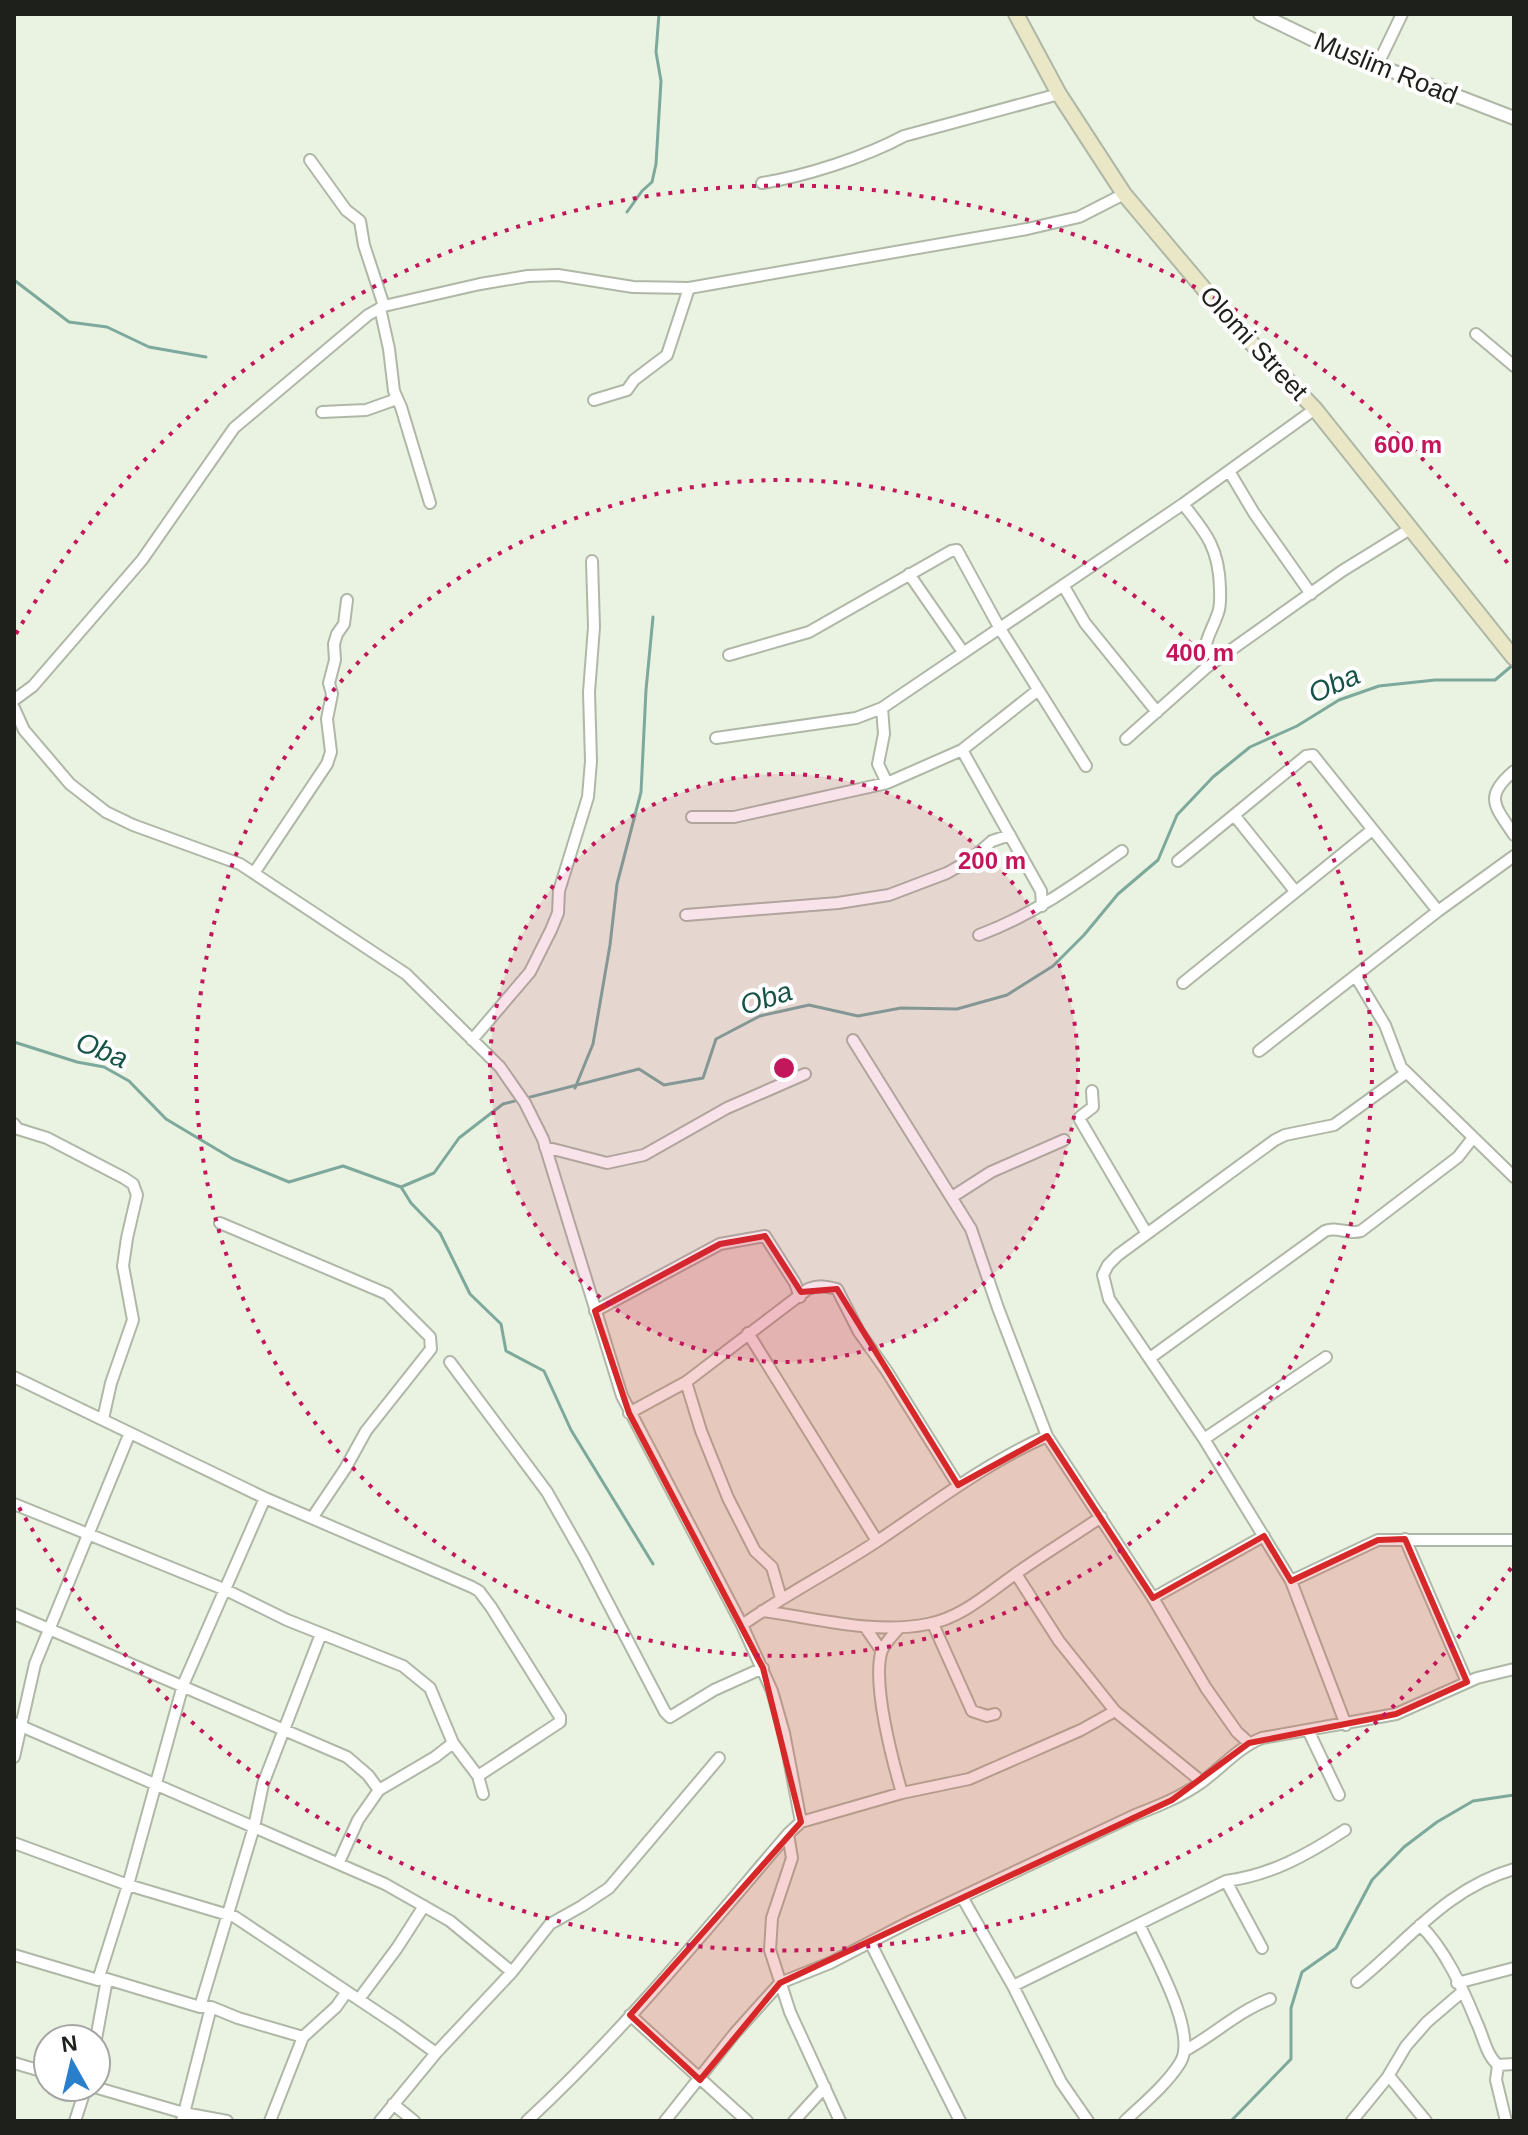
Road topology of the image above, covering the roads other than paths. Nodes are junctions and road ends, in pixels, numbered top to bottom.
1 (1016, 14) edge
2 (1260, 14) edge
3 (1402, 14) edge
4 (1377, 66) junction
5 (1059, 94) junction
6 (1514, 118) edge
7 (310, 160) dead end
8 (762, 183) dead end
9 (1124, 194) junction
10 (689, 288) junction
11 (382, 307) junction
12 (1476, 334) dead end
13 (1514, 366) edge
14 (397, 399) junction
15 (594, 400) dead end
16 (1315, 409) junction
17 (322, 412) dead end
18 (1229, 471) junction
19 (430, 503) dead end
20 (1183, 504) junction
21 (1410, 529) junction
22 (592, 561) dead end
23 (909, 574) junction
24 (1063, 585) junction
25 (1311, 594) junction
26 (347, 600) dead end
27 (999, 627) junction
28 (963, 652) junction
29 (729, 655) dead end
30 (1514, 658) edge
31 (1207, 667) junction
32 (1038, 690) junction
33 (14, 700) edge
34 (14, 708) edge
35 (882, 708) junction
36 (1157, 712) junction
37 (716, 738) dead end
38 (1126, 739) dead end
39 (962, 750) junction
40 (1086, 766) dead end
41 (1514, 771) edge
42 (887, 783) junction
43 (1234, 815) junction
44 (692, 817) dead end
45 (1372, 830) junction
46 (1010, 835) junction
47 (1514, 835) edge
48 (1122, 851) dead end
49 (1514, 856) edge
50 (1178, 861) dead end
51 (254, 873) junction
52 (1295, 891) junction
53 (1042, 906) junction
54 (1438, 911) junction
55 (686, 915) dead end
56 (979, 935) dead end
57 (1356, 977) junction
58 (1183, 983) dead end
59 (472, 1040) junction
60 (853, 1040) dead end
61 (1259, 1051) dead end
62 (1406, 1073) junction
63 (805, 1074) dead end
64 (1092, 1091) dead end
65 (15, 1131) edge
66 (1472, 1139) junction
67 (1064, 1140) dead end
68 (545, 1147) junction
69 (1514, 1177) edge
70 (952, 1197) junction
71 (220, 1223) dead end
72 (1147, 1234) junction
73 (800, 1297) junction
74 (595, 1311) junction
75 (748, 1333) junction
76 (1326, 1357) dead end
77 (1150, 1358) junction
78 (450, 1362) dead end
79 (14, 1377) edge
80 (686, 1382) junction
81 (629, 1413) junction
82 (103, 1419) junction
83 (129, 1435) junction
84 (1047, 1436) junction
85 (1204, 1439) junction
86 (958, 1485) junction
87 (265, 1498) junction
88 (14, 1504) edge
89 (1101, 1517) junction
90 (312, 1518) junction
91 (88, 1533) junction
92 (1264, 1536) junction
93 (1405, 1539) junction
94 (1514, 1540) edge
95 (877, 1541) junction
96 (1016, 1574) junction
97 (1291, 1581) junction
98 (226, 1590) junction
99 (781, 1598) junction
100 (1153, 1598) junction
101 (762, 1611) junction
102 (14, 1614) edge
103 (933, 1624) junction
104 (742, 1625) junction
105 (865, 1627) junction
106 (899, 1628) junction
107 (50, 1629) junction
108 (321, 1634) junction
109 (881, 1650) junction
110 (763, 1668) junction
111 (1514, 1669) edge
112 (1467, 1682) junction
113 (183, 1685) junction
114 (1115, 1711) junction
115 (995, 1714) dead end
116 (18, 1724) edge
117 (1346, 1725) junction
118 (286, 1730) junction
119 (1308, 1730) junction
120 (453, 1743) junction
121 (1249, 1743) junction
122 (14, 1757) edge
123 (719, 1758) dead end
124 (478, 1776) junction
125 (1202, 1782) junction
126 (155, 1786) junction
127 (379, 1790) junction
128 (902, 1793) junction
129 (483, 1794) dead end
130 (1339, 1795) dead end
131 (801, 1822) junction
132 (254, 1827) junction
133 (1345, 1830) dead end
134 (788, 1834) junction
135 (14, 1843) edge
136 (339, 1862) junction
137 (1514, 1869) edge
138 (1226, 1881) junction
139 (128, 1885) junction
140 (962, 1897) junction
141 (424, 1906) junction
142 (229, 1914) junction
143 (1139, 1924) junction
144 (1420, 1925) junction
145 (871, 1944) junction
146 (1262, 1948) dead end
147 (14, 1955) edge
148 (1514, 1968) edge
149 (512, 1972) junction
150 (102, 1979) junction
151 (1357, 1982) dead end
152 (780, 1983) junction
153 (1013, 1986) junction
154 (1460, 1987) junction
155 (346, 1993) junction
156 (359, 1999) junction
157 (1270, 1999) dead end
158 (206, 2007) junction
159 (630, 2015) junction
160 (98, 2023) edge
161 (303, 2037) junction
162 (1186, 2050) junction
163 (436, 2053) junction
164 (1514, 2064) edge
165 (1498, 2065) junction
166 (1389, 2076) junction
167 (700, 2080) junction
168 (825, 2087) junction
169 (112, 2093) edge
170 (393, 2104) junction
171 (183, 2117) edge
172 (227, 2121) edge
173 (270, 2121) edge
174 (380, 2121) edge
175 (414, 2121) edge
176 (527, 2121) edge
177 (665, 2121) edge
178 (747, 2121) edge
179 (794, 2121) edge
180 (840, 2121) edge
181 (960, 2121) edge
182 (1088, 2121) edge
183 (1125, 2121) edge
184 (1352, 2121) edge
185 (1426, 2121) edge
186 (1506, 2121) edge

1 - 5 main road, Olomi Street
2 - 4 street, Muslim Road
3 - 4 street
4 - 6 street, Muslim Road
5 - 8 street
5 - 9 main road, Olomi Street
7 - 11 street
9 - 10 street
9 - 16 main road, Olomi Street
10 - 11 street
10 - 15 street
11 - 14 street
11 - 33 street
12 - 13 street
14 - 17 street
14 - 19 street
16 - 18 street
16 - 21 main road, Olomi Street
18 - 20 street
18 - 25 street
20 - 24 street
20 - 31 street
21 - 25 street
21 - 30 main road, Olomi Street
22 - 59 street
23 - 27 street
23 - 28 street
23 - 29 street
24 - 27 street
24 - 36 street
25 - 31 street
26 - 51 street
27 - 28 street
27 - 32 street
28 - 35 street
31 - 36 street
32 - 39 street
32 - 40 street
34 - 51 street
35 - 37 street
35 - 42 street
36 - 38 street
39 - 42 street
39 - 46 street
41 - 47 street
42 - 44 street
43 - 45 street
43 - 50 street
43 - 52 street
45 - 52 street
45 - 54 street
46 - 53 street
46 - 55 street
48 - 53 street
49 - 54 street
51 - 59 street
52 - 58 street
53 - 56 street
54 - 57 street
57 - 61 street
57 - 62 street
59 - 68 street
60 - 70 street
62 - 66 street
62 - 72 street
63 - 68 street
64 - 72 street
65 - 82 street
66 - 69 street
66 - 77 street
67 - 70 street
68 - 74 street
70 - 84 street
71 - 90 street
72 - 77 street
73 - 74 street
73 - 75 street
73 - 86 street
74 - 81 street
75 - 80 street
75 - 95 street
76 - 85 street
77 - 85 street
78 - 110 street
79 - 82 street
80 - 81 street
80 - 99 street
81 - 104 street
82 - 83 street
83 - 87 street
83 - 91 street
84 - 86 street
84 - 89 street
85 - 92 street
86 - 95 street
87 - 90 street
87 - 98 street
88 - 91 street
89 - 96 street
89 - 100 street
90 - 124 street
91 - 98 street
91 - 107 street
92 - 97 street
92 - 100 street
93 - 94 street
93 - 97 street
93 - 112 street
95 - 99 street
96 - 103 street
96 - 114 street
97 - 117 street
98 - 108 street
98 - 113 street
99 - 101 street
100 - 121 street
101 - 104 street
101 - 105 street
102 - 107 street
103 - 106 street
103 - 115 street
104 - 110 street
105 - 106 street
105 - 109 street
106 - 109 street
107 - 113 street
107 - 116 street
108 - 118 street
108 - 120 street
109 - 128 street
110 - 131 street
111 - 112 street
112 - 117 street
113 - 118 street
113 - 126 street
114 - 125 street
114 - 128 street
116 - 122 street
116 - 126 street
117 - 119 street
118 - 127 street
118 - 132 street
119 - 121 street
119 - 130 street
120 - 124 street
120 - 127 street
121 - 125 street
123 - 149 street
124 - 129 street
125 - 140 street
126 - 132 street
126 - 139 street
127 - 136 street
128 - 131 street
131 - 134 street
132 - 136 street
132 - 142 street
133 - 138 street
134 - 152 street
134 - 159 street
135 - 139 street
136 - 141 street
137 - 144 street
138 - 143 street
138 - 146 street
139 - 142 street
139 - 150 street
140 - 145 street
140 - 153 street
141 - 149 street
141 - 156 street
142 - 155 street
142 - 158 street
143 - 153 street
143 - 162 street
144 - 151 street
144 - 154 street
145 - 152 street
145 - 181 street
147 - 150 street
148 - 154 street
149 - 163 street
150 - 158 street
150 - 160 street
152 - 167 street
152 - 168 street
153 - 182 street
154 - 165 street
154 - 166 street
155 - 156 street
155 - 161 street
156 - 163 street
157 - 162 street
158 - 161 street
158 - 171 street
159 - 167 street
159 - 176 street
161 - 173 street
162 - 183 street
163 - 170 street
164 - 165 street
165 - 186 street
166 - 184 street
166 - 185 street
167 - 177 street
167 - 178 street
168 - 179 street
168 - 180 street
169 - 171 street
170 - 174 street
170 - 175 street
171 - 172 street

